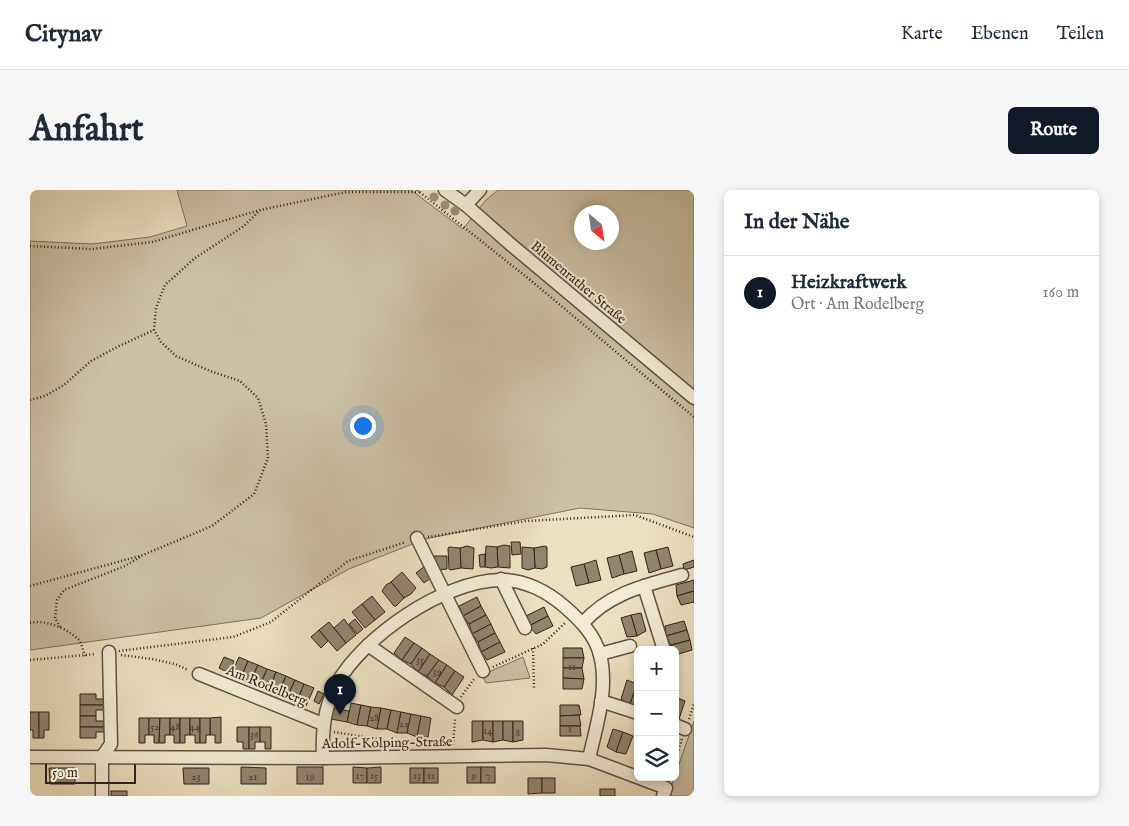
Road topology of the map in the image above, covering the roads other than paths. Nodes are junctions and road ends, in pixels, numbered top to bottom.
1 (445, 190) edge
2 (480, 190) edge
3 (466, 205) junction
4 (694, 398) edge
5 (417, 538) road end
6 (682, 575) dead end
7 (501, 580) junction
8 (644, 586) junction
9 (444, 595) junction
10 (579, 619) junction
11 (525, 628) dead end
12 (368, 645) junction
13 (630, 646) dead end
14 (663, 646) edge
15 (109, 652) road end
16 (600, 654) junction
17 (482, 671) road end
18 (199, 674) road end
19 (601, 702) junction
20 (457, 707) road end
21 (634, 712) edge
22 (323, 727) junction
23 (30, 757) edge
24 (102, 757) junction
25 (323, 758) junction
26 (589, 759) junction
27 (664, 792) edge
28 (102, 796) edge

1 - 3 street, Blumenrather Straße
2 - 3 street
3 - 4 street, Blumenrather Straße
5 - 9 street
6 - 8 street
7 - 9 street
7 - 10 street
7 - 11 street
8 - 10 street
8 - 14 street
9 - 12 street
9 - 17 street
10 - 16 street
12 - 20 street
12 - 22 street
13 - 16 street
15 - 24 street
16 - 19 street
18 - 22 street, Am Rodelberg
19 - 21 street
19 - 26 street
22 - 25 street
23 - 24 street, Adolf-Kolping-Straße
24 - 25 street, Adolf-Kolping-Straße
24 - 28 street
25 - 26 street, Adolf-Kolping-Straße
26 - 27 street, Adolf-Kolping-Straße

